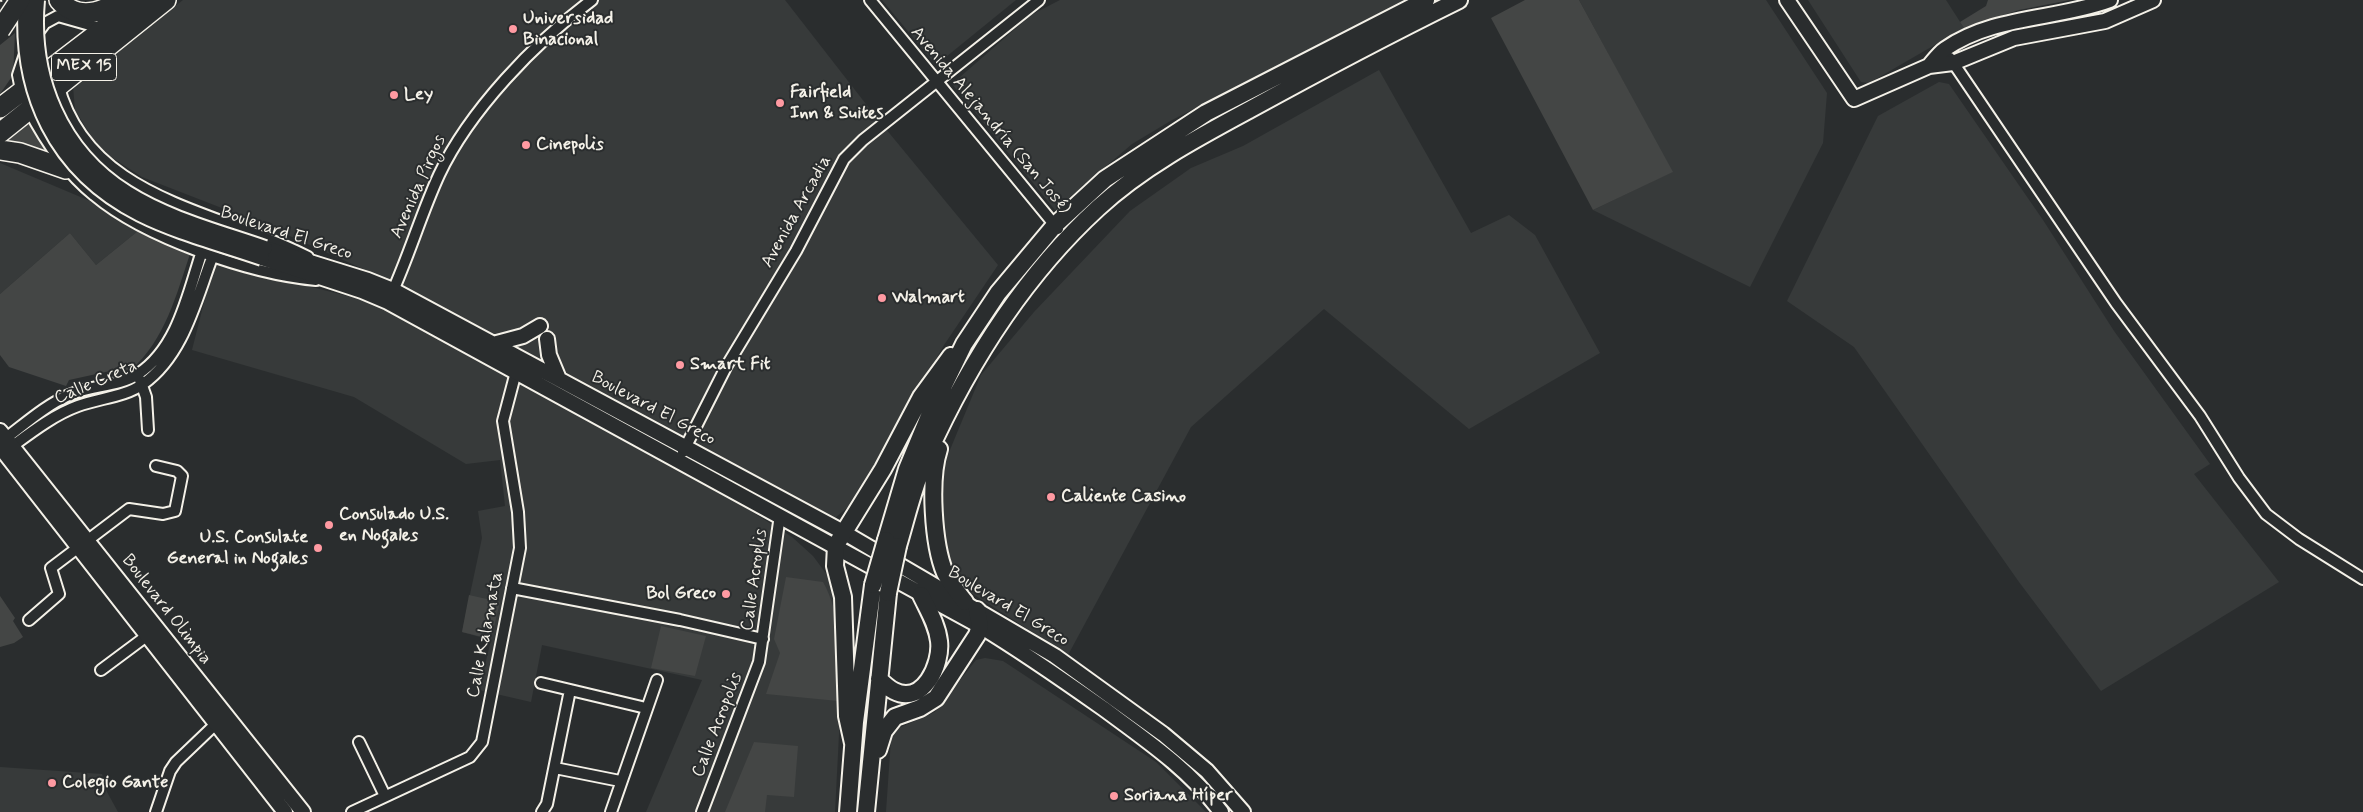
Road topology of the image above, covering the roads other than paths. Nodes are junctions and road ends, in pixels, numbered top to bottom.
1 (20, 0) edge
2 (26, 0) edge
3 (37, 0) edge
4 (59, 0) edge
5 (121, 0) edge
6 (141, 0) edge
7 (166, 0) edge
8 (592, 0) edge
9 (870, 0) edge
10 (1039, 0) edge
11 (1426, 0) edge
12 (1460, 0) edge
13 (1787, 0) edge
14 (2110, 0) edge
15 (2153, 0) edge
16 (104, 29) junction
17 (0, 30) edge
18 (1944, 49) junction
19 (1953, 63) junction
20 (1929, 66) junction
21 (37, 81) junction
22 (937, 82) junction
23 (58, 87) junction
24 (0, 108) edge
25 (29, 110) junction
26 (0, 133) edge
27 (0, 150) edge
28 (66, 168) junction
29 (1054, 224) junction
30 (1067, 239) junction
31 (202, 251) junction
32 (213, 255) junction
33 (330, 274) junction
34 (390, 296) junction
35 (540, 326) dead end
36 (547, 339) dead end
37 (493, 344) junction
38 (964, 344) junction
39 (528, 361) junction
40 (137, 374) junction
41 (520, 375) junction
42 (559, 379) junction
43 (142, 385) junction
44 (955, 400) junction
45 (51, 406) junction
46 (58, 416) junction
47 (148, 430) dead end
48 (4, 443) edge
49 (686, 448) junction
50 (678, 461) junction
51 (156, 466) dead end
52 (780, 515) junction
53 (840, 539) junction
54 (83, 543) junction
55 (892, 543) junction
56 (2363, 579) edge
57 (512, 588) junction
58 (880, 589) junction
59 (921, 594) junction
60 (974, 613) junction
61 (29, 620) dead end
62 (151, 632) junction
63 (762, 644) junction
64 (101, 670) dead end
65 (878, 679) junction
66 (657, 680) dead end
67 (541, 683) dead end
68 (570, 690) junction
69 (646, 708) junction
70 (219, 720) junction
71 (359, 742) dead end
72 (853, 743) junction
73 (555, 768) junction
74 (869, 776) junction
75 (620, 781) junction
76 (385, 796) junction
77 (156, 812) edge
78 (285, 812) edge
79 (303, 812) edge
80 (352, 812) edge
81 (542, 812) edge
82 (611, 812) edge
83 (702, 812) edge
84 (848, 812) edge
85 (866, 812) edge
86 (1221, 812) edge
87 (1243, 812) edge

1 - 17 highway, bridge
2 - 21 main road, bridge
3 - 21 main road, bridge
4 - 5 highway
6 - 16 highway, MEX 15
7 - 23 highway, MEX 15
8 - 34 street, Avenida Pirgos
9 - 22 street, Avenida Alejandría (San José)
10 - 22 street, Avenida Arcadia
11 - 29 main road
12 - 30 main road
13 - 20 main road
14 - 18 main road
15 - 19 main road
16 - 21 highway, MEX 15
16 - 21 street
18 - 19 street
18 - 20 main road
19 - 20 main road
19 - 56 street
21 - 23 street
21 - 24 highway, MEX 15
21 - 25 street
21 - 33 main road, Boulevard El Greco, bridge
22 - 29 street, Avenida Alejandría (San José)
22 - 49 street, Avenida Arcadia
23 - 25 highway, MEX 15
23 - 33 street
25 - 26 highway, MEX 15
25 - 28 street
27 - 28 highway
28 - 31 street
29 - 30 street, Avenida Alejandría (San José)
29 - 38 main road
30 - 44 main road
31 - 32 street
31 - 40 street, Calle Creta
32 - 33 street
32 - 43 street, Calle Creta
33 - 34 main road, Boulevard El Greco
34 - 37 main road, Boulevard El Greco
34 - 41 main road, Boulevard El Greco
35 - 37 main road
36 - 42 main road
37 - 39 main road, Boulevard El Greco
38 - 53 main road
38 - 55 main road
39 - 41 street, Calle Kalamata
39 - 42 main road, Boulevard El Greco
40 - 43 street
40 - 45 street, Calle Creta
41 - 50 main road, Boulevard El Greco
41 - 57 street, Calle Kalamata
42 - 49 main road, Boulevard El Greco
43 - 46 street, Calle Creta
43 - 47 street
44 - 55 main road
44 - 60 main road
45 - 46 street
45 - 48 street, Calle Creta
46 - 48 street, Calle Creta
48 - 54 main road, Boulevard Olimpia
49 - 50 street, Avenida Arcadia
49 - 53 main road, Boulevard El Greco
50 - 52 main road, Boulevard El Greco
51 - 54 street
52 - 53 main road, Boulevard El Greco
52 - 63 street, Calle Acroplis
53 - 59 main road, Boulevard El Greco
53 - 60 main road, Boulevard El Greco
53 - 72 main road
54 - 61 street
54 - 62 main road, Boulevard Olimpia
55 - 58 main road, bridge
57 - 63 street
57 - 76 street, Calle Kalamata
58 - 65 main road
58 - 72 main road
59 - 60 main road, Boulevard El Greco
59 - 65 main road
60 - 74 main road
60 - 86 main road, Boulevard El Greco
60 - 87 main road, Boulevard El Greco
62 - 64 street
62 - 70 main road, Boulevard Olimpia
63 - 83 street, Calle Acropolis
65 - 74 main road
66 - 69 street
67 - 68 street
68 - 69 street
68 - 73 street
69 - 75 street
70 - 77 street
70 - 78 main road, Boulevard Olimpia
70 - 79 main road, Boulevard Olimpia
71 - 76 street
72 - 84 main road
73 - 75 street
73 - 81 street
74 - 85 main road
75 - 82 street
76 - 80 street, Calle Kalamata

